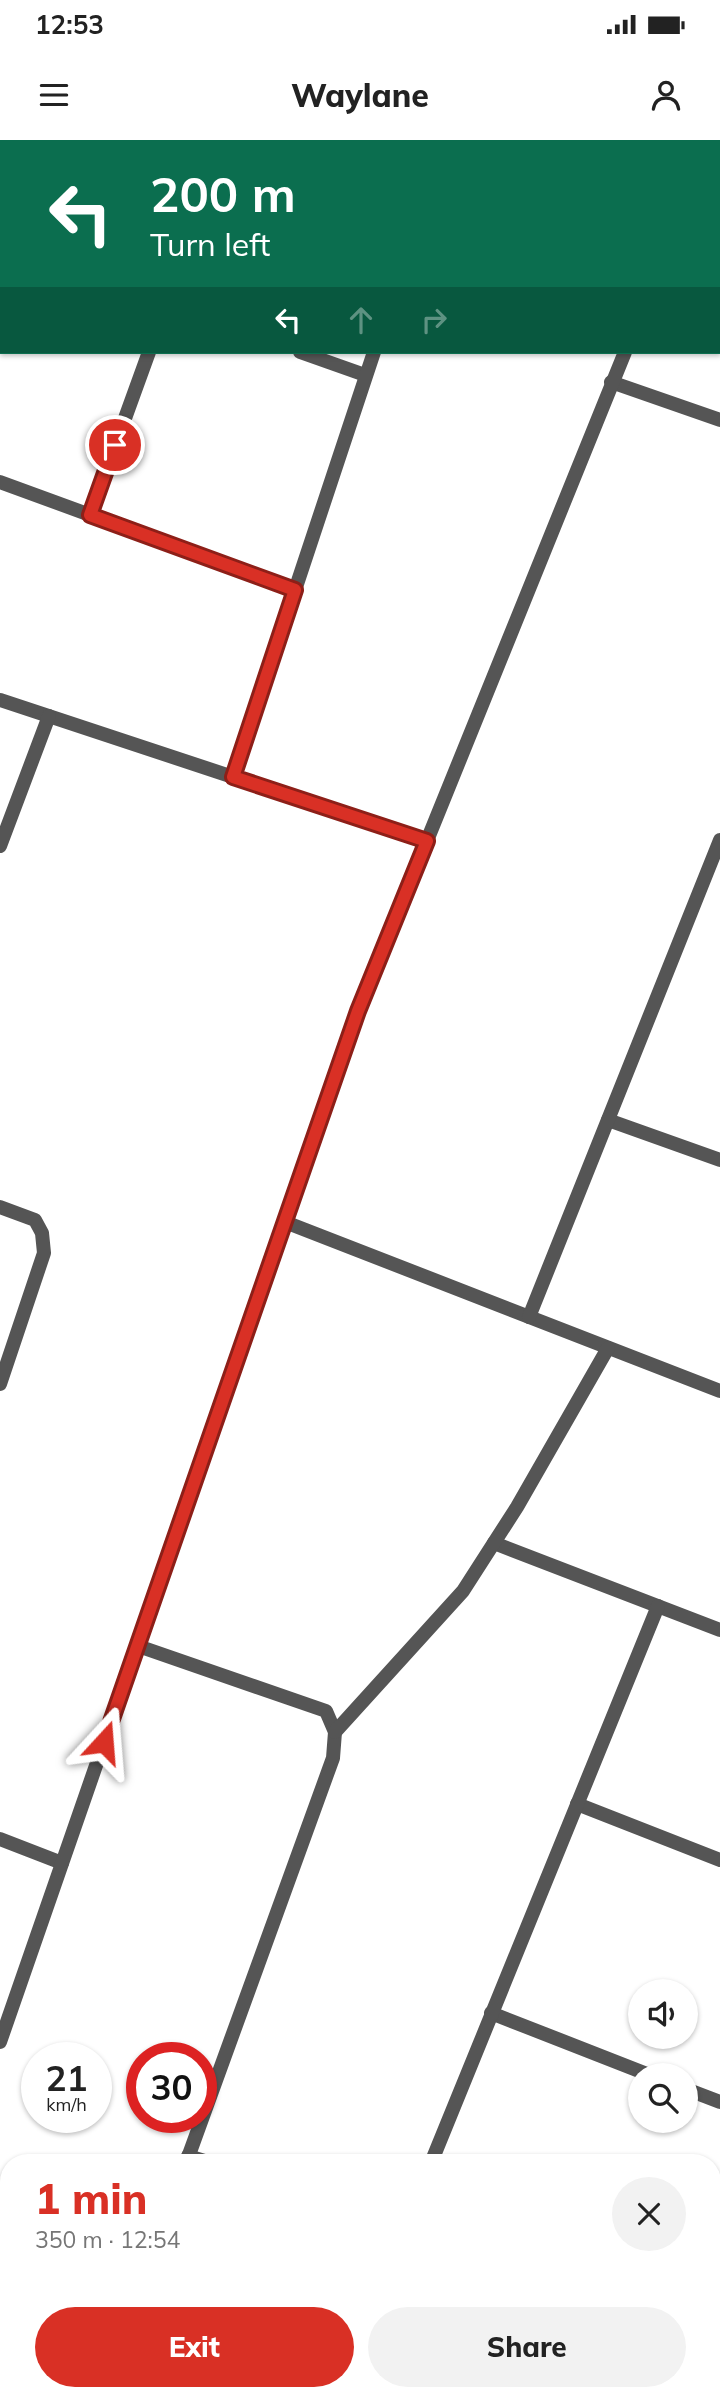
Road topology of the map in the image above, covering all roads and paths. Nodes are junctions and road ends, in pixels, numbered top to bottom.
1 (148, 354) edge
2 (306, 354) edge
3 (373, 354) edge
4 (624, 354) edge
5 (365, 375) junction
6 (611, 382) junction
7 (720, 420) edge
8 (0, 482) edge
9 (90, 515) junction
10 (295, 590) junction
11 (0, 700) edge
12 (49, 716) junction
13 (233, 777) junction
14 (720, 839) edge
15 (427, 841) junction
16 (0, 846) edge
17 (608, 1120) junction
18 (720, 1160) edge
19 (0, 1207) edge
20 (285, 1222) junction
21 (529, 1317) junction
22 (608, 1348) junction
23 (0, 1384) edge
24 (720, 1391) edge
25 (494, 1542) junction
26 (658, 1606) junction
27 (720, 1630) edge
28 (138, 1646) junction
29 (335, 1732) junction
30 (577, 1804) junction
31 (0, 1839) edge
32 (720, 1860) edge
33 (62, 1863) junction
34 (492, 2013) junction
35 (0, 2042) edge
36 (628, 2067) edge
37 (698, 2094) edge
38 (720, 2102) edge
39 (189, 2154) edge
40 (435, 2154) edge

1 - 9 street
2 - 5 street
3 - 5 street
4 - 6 street
5 - 10 street
6 - 7 street
6 - 15 street
8 - 9 street
9 - 10 street
10 - 13 street
11 - 12 street
12 - 13 street
12 - 16 street
13 - 15 street
14 - 17 street
15 - 20 street
17 - 18 street
17 - 21 street
19 - 23 street
20 - 21 street
20 - 28 street
21 - 22 street
22 - 24 street
22 - 25 street
25 - 26 street
25 - 29 street
26 - 27 street
26 - 30 street
28 - 29 street
28 - 33 street
29 - 39 street
30 - 32 street
30 - 34 street
31 - 33 street
33 - 35 street
34 - 36 street
34 - 40 street
37 - 38 street

